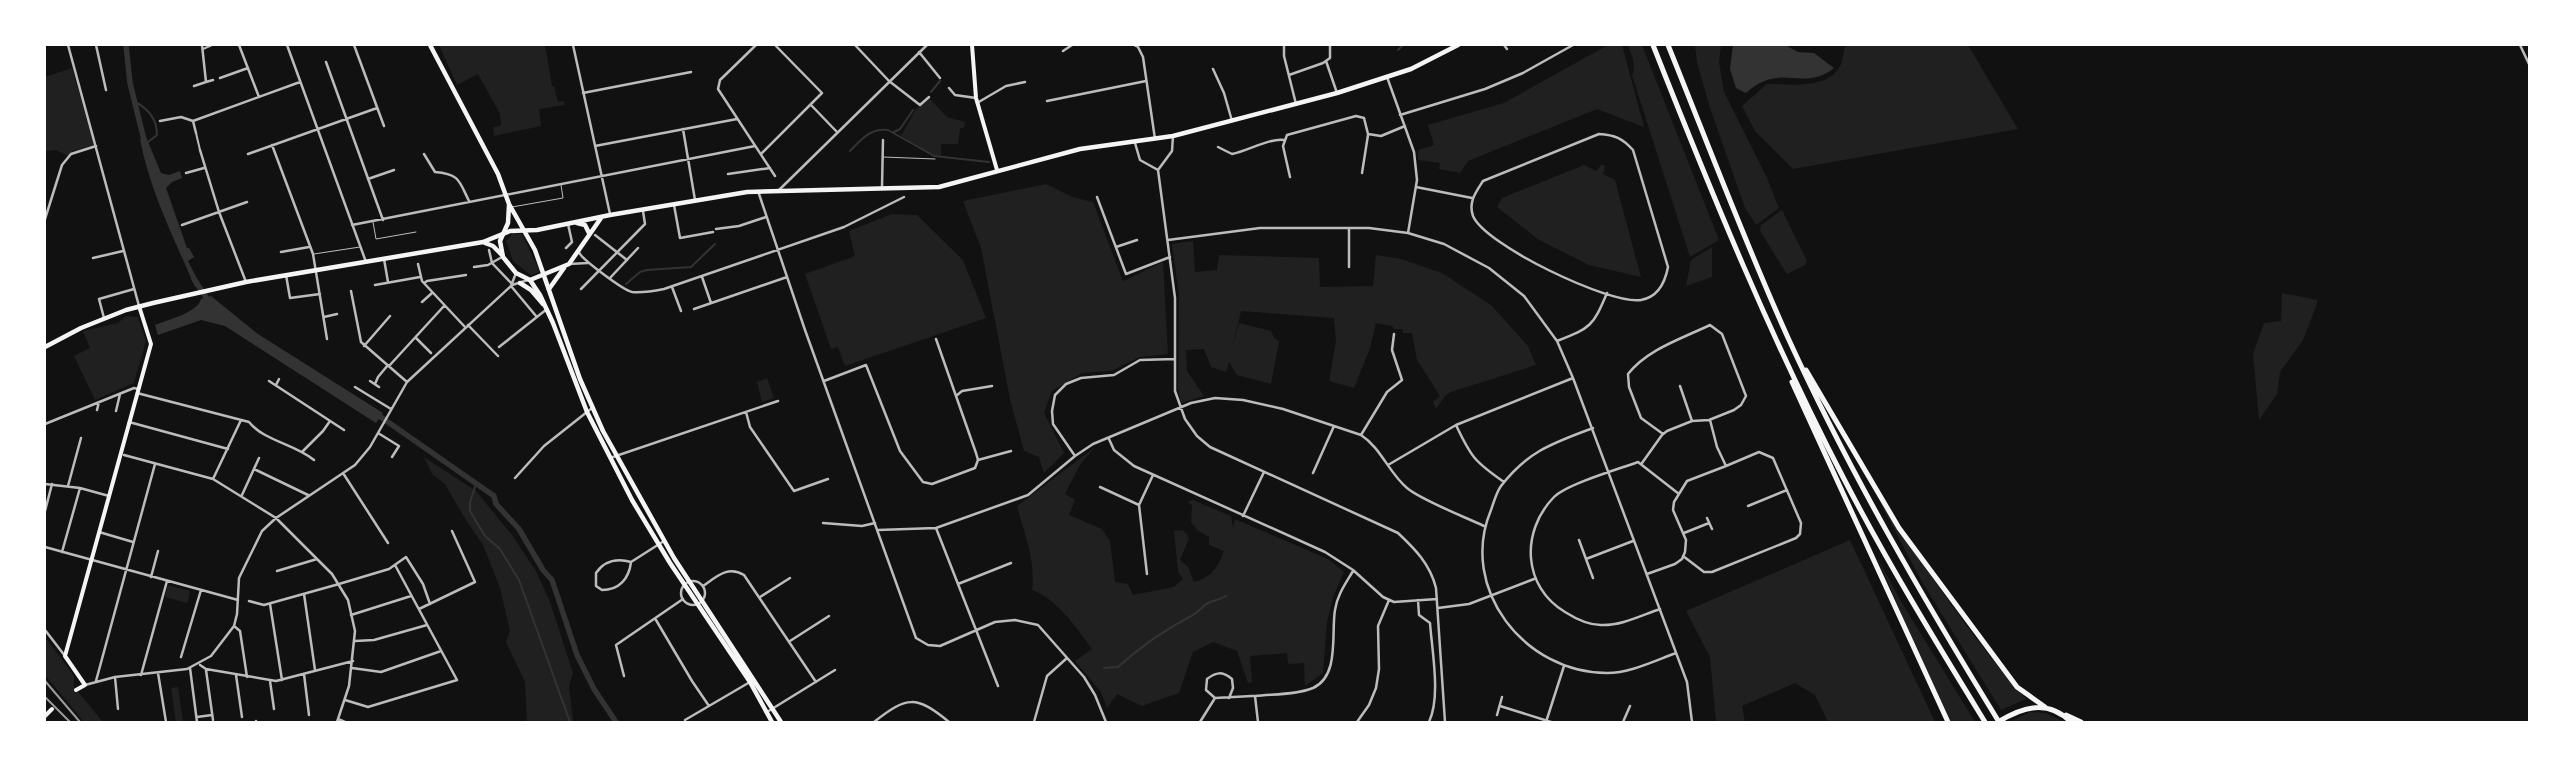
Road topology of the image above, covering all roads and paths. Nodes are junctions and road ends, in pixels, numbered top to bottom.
1 (68, 45) edge
2 (96, 45) edge
3 (202, 45) edge
4 (212, 45) edge
5 (239, 45) edge
6 (286, 45) edge
7 (354, 45) edge
8 (430, 45) edge
9 (572, 45) edge
10 (756, 45) edge
11 (776, 45) edge
12 (855, 45) edge
13 (927, 45) edge
14 (972, 45) edge
15 (1072, 45) edge
16 (1134, 45) edge
17 (1284, 45) edge
18 (1330, 45) edge
19 (1458, 45) edge
20 (1504, 45) edge
21 (1573, 45) edge
22 (1653, 45) edge
23 (1668, 45) edge
24 (2520, 45) edge
25 (203, 49) junction
26 (1507, 49) dead end
27 (1063, 51) dead end
28 (919, 52) junction
29 (1326, 61) junction
30 (326, 62) dead end
31 (2529, 64) edge
32 (248, 68) junction
33 (1213, 69) dead end
34 (691, 72) dead end
35 (1289, 75) junction
36 (1387, 77) junction
37 (220, 78) joint
38 (940, 78) dead end
39 (213, 80) joint
40 (889, 81) junction
41 (1146, 81) junction
42 (206, 82) junction
43 (300, 82) junction
44 (1025, 82) dead end
45 (194, 86) dead end
46 (949, 88) dead end
47 (106, 90) dead end
48 (583, 93) junction
49 (1337, 93) junction
50 (259, 97) junction
51 (929, 97) dead end
52 (976, 98) junction
53 (1047, 101) dead end
54 (977, 103) junction
55 (811, 104) junction
56 (1296, 104) junction
57 (377, 108) junction
58 (1400, 115) junction
59 (347, 119) junction
60 (737, 119) junction
61 (160, 121) dead end
62 (193, 121) junction
63 (1232, 121) junction
64 (384, 126) dead end
65 (1405, 126) junction
66 (317, 129) junction
67 (683, 129) junction
68 (196, 133) joint
69 (837, 133) junction
70 (1368, 134) junction
71 (1172, 136) junction
72 (1155, 139) junction
73 (883, 140) dead end
74 (1285, 140) junction
75 (1135, 143) junction
76 (272, 145) junction
77 (96, 146) junction
78 (595, 146) junction
79 (756, 146) junction
80 (1218, 147) dead end
81 (200, 150) joint
82 (248, 154) dead end
83 (424, 154) dead end
84 (761, 154) junction
85 (882, 157) junction
86 (688, 159) junction
87 (934, 159) dead end
88 (204, 168) junction
89 (770, 168) junction
90 (394, 170) dead end
91 (996, 170) junction
92 (1158, 170) junction
93 (186, 173) dead end
94 (1362, 173) dead end
95 (728, 174) dead end
96 (602, 176) junction
97 (775, 176) dead end
98 (1290, 177) dead end
99 (368, 179) junction
100 (561, 184) junction
101 (882, 187) junction
102 (1416, 187) junction
103 (779, 190) junction
104 (758, 191) junction
105 (506, 193) junction
106 (904, 197) dead end
107 (1097, 197) dead end
108 (1472, 198) junction
109 (695, 200) junction
110 (469, 201) junction
111 (247, 202) dead end
112 (674, 203) junction
113 (510, 206) junction
114 (642, 209) junction
115 (219, 212) junction
116 (610, 214) junction
117 (604, 216) junction
118 (766, 217) junction
119 (45, 218) edge
120 (383, 220) junction
121 (373, 221) junction
122 (576, 222) junction
123 (568, 224) junction
124 (182, 225) dead end
125 (352, 225) junction
126 (1349, 228) junction
127 (716, 229) dead end
128 (524, 230) junction
129 (416, 232) dead end
130 (713, 232) dead end
131 (503, 233) junction
132 (589, 233) junction
133 (1408, 233) junction
134 (595, 235) dead end
135 (1137, 240) dead end
136 (1168, 240) junction
137 (484, 242) junction
138 (310, 247) junction
139 (360, 247) junction
140 (580, 247) junction
141 (1116, 247) junction
142 (566, 248) dead end
143 (638, 248) dead end
144 (489, 250) dead end
145 (123, 251) junction
146 (778, 251) junction
147 (281, 252) dead end
148 (618, 252) junction
149 (313, 254) junction
150 (502, 256) junction
151 (1170, 257) junction
152 (93, 258) dead end
153 (384, 258) junction
154 (627, 260) junction
155 (366, 262) junction
156 (492, 263) junction
157 (418, 264) dead end
158 (592, 264) junction
159 (567, 266) junction
160 (474, 267) dead end
161 (1349, 267) dead end
162 (600, 269) junction
163 (317, 270) junction
164 (516, 273) junction
165 (286, 275) junction
166 (466, 275) dead end
167 (545, 275) junction
168 (420, 277) junction
169 (702, 277) junction
170 (787, 277) junction
171 (610, 278) junction
172 (530, 280) junction
173 (246, 282) junction
174 (388, 282) junction
175 (520, 283) junction
176 (424, 284) junction
177 (375, 285) dead end
178 (511, 285) junction
179 (672, 287) junction
180 (134, 289) junction
181 (550, 289) junction
182 (581, 289) dead end
183 (351, 291) dead end
184 (432, 293) junction
185 (1607, 293) junction
186 (320, 294) junction
187 (422, 302) dead end
188 (711, 303) junction
189 (139, 306) junction
190 (444, 306) junction
191 (547, 309) junction
192 (694, 309) dead end
193 (681, 310) dead end
194 (337, 314) dead end
195 (390, 316) dead end
196 (536, 316) junction
197 (324, 317) junction
198 (105, 319) junction
199 (1768, 324) junction
200 (466, 326) junction
201 (1394, 334) dead end
202 (416, 338) junction
203 (328, 339) dead end
204 (936, 339) dead end
205 (1788, 339) junction
206 (355, 340) dead end
207 (360, 340) junction
208 (1557, 341) junction
209 (45, 346) edge
210 (364, 346) junction
211 (499, 347) dead end
212 (431, 353) dead end
213 (498, 356) dead end
214 (1175, 359) junction
215 (389, 366) junction
216 (1573, 378) junction
217 (279, 379) dead end
218 (269, 380) dead end
219 (370, 380) dead end
220 (824, 381) junction
221 (407, 382) junction
222 (375, 384) junction
223 (276, 385) junction
224 (992, 386) dead end
225 (1680, 386) dead end
226 (355, 387) dead end
227 (379, 387) dead end
228 (138, 391) junction
229 (120, 394) junction
230 (956, 396) junction
231 (778, 401) dead end
232 (99, 402) junction
233 (592, 408) junction
234 (1180, 408) junction
235 (391, 409) junction
236 (96, 410) dead end
237 (116, 411) dead end
238 (587, 412) junction
239 (746, 412) junction
240 (241, 420) junction
241 (1692, 420) junction
242 (1709, 420) junction
243 (330, 421) junction
244 (129, 422) junction
245 (45, 424) edge
246 (1456, 425) junction
247 (1334, 426) junction
248 (1593, 428) junction
249 (344, 430) dead end
250 (378, 433) junction
251 (1663, 434) junction
252 (1362, 435) junction
253 (80, 438) dead end
254 (1108, 438) junction
255 (228, 449) junction
256 (303, 451) junction
257 (1011, 451) dead end
258 (615, 455) junction
259 (124, 456) dead end
260 (1075, 456) junction
261 (392, 457) dead end
262 (259, 458) dead end
263 (610, 458) junction
264 (314, 460) dead end
265 (978, 460) junction
266 (156, 464) junction
267 (1642, 464) junction
268 (1388, 465) junction
269 (1726, 466) junction
270 (254, 469) junction
271 (1264, 472) junction
272 (343, 473) junction
273 (1313, 473) dead end
274 (1609, 473) junction
275 (1153, 475) junction
276 (515, 478) dead end
277 (214, 479) junction
278 (828, 479) dead end
279 (1504, 482) junction
280 (45, 484) edge
281 (52, 484) junction
282 (68, 486) junction
283 (1100, 487) dead end
284 (80, 488) junction
285 (1787, 490) junction
286 (1679, 494) junction
287 (242, 495) junction
288 (109, 496) junction
289 (309, 496) junction
290 (1139, 505) junction
291 (1748, 506) dead end
292 (45, 511) edge
293 (1243, 516) junction
294 (276, 518) junction
295 (1707, 518) dead end
296 (823, 523) dead end
297 (875, 523) junction
298 (1709, 523) junction
299 (1484, 526) junction
300 (936, 528) junction
301 (1712, 529) dead end
302 (878, 530) junction
303 (452, 531) dead end
304 (99, 532) junction
305 (1684, 533) junction
306 (1579, 540) dead end
307 (1634, 540) junction
308 (664, 541) junction
309 (133, 542) junction
310 (388, 542) dead end
311 (659, 544) junction
312 (45, 547) edge
313 (158, 551) dead end
314 (62, 552) junction
315 (1683, 556) junction
316 (317, 559) junction
317 (1586, 559) junction
318 (91, 560) junction
319 (631, 562) junction
320 (1011, 563) dead end
321 (394, 565) junction
322 (126, 570) junction
323 (1353, 570) junction
324 (277, 571) dead end
325 (1147, 574) dead end
326 (1647, 574) junction
327 (151, 577) junction
328 (790, 578) dead end
329 (1593, 578) dead end
330 (1534, 579) junction
331 (167, 581) junction
332 (687, 583) junction
333 (338, 584) junction
334 (958, 584) junction
335 (703, 586) junction
336 (201, 590) junction
337 (304, 594) junction
338 (1491, 595) junction
339 (411, 596) junction
340 (760, 597) junction
341 (683, 599) junction
342 (1437, 599) junction
343 (238, 600) junction
344 (1390, 600) junction
345 (1418, 600) junction
346 (248, 601) dead end
347 (699, 602) junction
348 (270, 604) junction
349 (430, 604) junction
350 (1438, 608) junction
351 (418, 609) junction
352 (1660, 609) junction
353 (351, 615) junction
354 (829, 616) dead end
355 (656, 619) junction
356 (427, 625) junction
357 (234, 626) junction
358 (45, 630) edge
359 (976, 630) junction
360 (355, 641) junction
361 (790, 641) junction
362 (441, 651) junction
363 (1676, 653) junction
364 (65, 656) junction
365 (181, 657) dead end
366 (1067, 658) junction
367 (353, 661) junction
368 (199, 664) junction
369 (1564, 666) junction
370 (190, 668) junction
371 (352, 668) junction
372 (206, 669) junction
373 (315, 670) junction
374 (835, 670) dead end
375 (158, 673) junction
376 (304, 674) junction
377 (142, 675) junction
378 (236, 675) junction
379 (624, 676) dead end
380 (247, 677) junction
381 (115, 678) junction
382 (270, 680) junction
383 (282, 680) junction
384 (752, 681) junction
385 (96, 682) junction
386 (816, 682) junction
387 (85, 685) junction
388 (998, 686) dead end
389 (76, 690) dead end
390 (1255, 696) junction
391 (1502, 697) dead end
392 (1215, 698) junction
393 (1229, 698) junction
394 (345, 700) junction
395 (709, 706) junction
396 (1500, 706) junction
397 (1630, 706) dead end
398 (2045, 707) junction
399 (52, 709) dead end
400 (274, 709) dead end
401 (773, 709) junction
402 (118, 710) dead end
403 (767, 712) junction
404 (2060, 713) junction
405 (309, 714) dead end
406 (212, 715) junction
407 (1497, 715) dead end
408 (45, 716) edge
409 (197, 717) junction
410 (242, 717) dead end
411 (213, 720) dead end
412 (685, 720) dead end
413 (337, 721) edge
414 (1546, 721) edge
415 (166, 722) edge
416 (198, 722) edge
417 (345, 722) edge
418 (772, 722) edge
419 (781, 722) edge
420 (874, 722) edge
421 (949, 722) edge
422 (1034, 722) edge
423 (1106, 722) edge
424 (1200, 722) edge
425 (1258, 722) edge
426 (1357, 722) edge
427 (1429, 722) edge
428 (1445, 722) edge
429 (1551, 722) edge
430 (1623, 722) edge
431 (1692, 722) edge
432 (1948, 722) edge
433 (1985, 722) edge
434 (1999, 722) edge
435 (2071, 722) edge
436 (2082, 722) edge

1 - 77 street
2 - 47 street
3 - 25 street
4 - 25 street
5 - 32 street
6 - 43 street
7 - 57 street
8 - 105 main road
9 - 48 street
10 - 60 street
11 - 55 street
12 - 40 street
13 - 28 street
14 - 52 main road
15 - 27 street
16 - 41 street
17 - 35 street
18 - 29 street
19 - 36 main road
20 - 26 street
21 - 58 street
22 - 199 highway
23 - 205 highway
24 - 31 street
25 - 42 street
28 - 38 street
28 - 40 street
29 - 35 street
29 - 49 street
30 - 59 street
32 - 37 street
32 - 50 street
33 - 63 street
34 - 48 street
35 - 56 street
36 - 49 main road
36 - 58 street
37 - 39 street
39 - 42 street
40 - 51 street
40 - 69 street
41 - 53 street
41 - 72 street
42 - 45 street
43 - 50 street
43 - 66 street
44 - 54 street
46 - 52 street
48 - 78 street
49 - 56 main road
50 - 62 street
52 - 54 main road
54 - 91 main road
55 - 69 street
55 - 84 street
56 - 63 main road
57 - 59 street
57 - 64 street
58 - 65 street
59 - 66 street
59 - 99 street
60 - 67 street
60 - 79 street
61 - 62 street
62 - 68 street
63 - 71 main road
65 - 70 street
65 - 102 street
66 - 76 street
66 - 125 street
67 - 78 street
67 - 86 street
68 - 81 street
69 - 103 street
70 - 74 street
70 - 94 street
71 - 72 main road
71 - 92 street
72 - 75 main road
73 - 85 street
74 - 80 street
74 - 98 street
75 - 91 main road
75 - 92 street
76 - 82 street
76 - 138 street
77 - 119 street
77 - 145 street
78 - 96 street
79 - 84 street
79 - 86 street
81 - 88 street
83 - 110 street
84 - 89 street
85 - 87 lane
85 - 101 street
86 - 96 street
86 - 109 street
88 - 93 street
88 - 115 street
89 - 95 street
89 - 97 street
90 - 99 street
91 - 101 main road
92 - 136 street
96 - 100 street
96 - 116 street
99 - 120 street
100 - 105 street
100 - 113 lane
101 - 103 main road
102 - 108 street
102 - 133 street
103 - 104 main road
104 - 109 main road
104 - 118 street
105 - 110 street
105 - 113 main road
106 - 146 street
107 - 141 street
108 - 185 street
108 - 185 street
109 - 112 main road
110 - 120 street
111 - 115 street
112 - 114 main road
112 - 130 street
113 - 128 main road
113 - 131 main road
114 - 116 main road
114 - 148 street
115 - 124 street
115 - 173 street
116 - 117 main road
117 - 122 main road
117 - 132 main road
118 - 127 street
118 - 146 street
120 - 121 street
121 - 125 street
121 - 129 lane
122 - 123 main road
122 - 132 main road
123 - 128 main road
123 - 142 street
125 - 139 street
126 - 133 street
126 - 136 street
126 - 161 street
128 - 131 main road
128 - 167 main road
131 - 137 main road
131 - 150 main road
132 - 140 main road
133 - 208 street
134 - 148 street
135 - 141 street
136 - 151 street
137 - 150 main road
137 - 153 main road
138 - 147 street
138 - 149 street
139 - 149 lane
139 - 155 street
140 - 158 street
140 - 159 main road
141 - 151 street
143 - 154 street
144 - 156 street
145 - 152 street
145 - 180 street
146 - 169 street
146 - 170 street
148 - 154 street
148 - 162 street
149 - 163 street
150 - 156 street
150 - 164 main road
151 - 214 street
153 - 155 main road
153 - 174 street
154 - 171 street
155 - 163 main road
156 - 160 street
156 - 178 street
157 - 168 street
158 - 159 street
158 - 162 street
159 - 167 main road
159 - 181 main road
162 - 171 street
162 - 182 street
163 - 165 main road
163 - 186 street
164 - 172 main road
164 - 178 street
165 - 173 main road
165 - 186 street
166 - 176 street
167 - 172 main road
167 - 181 main road
168 - 174 street
168 - 176 street
169 - 179 street
169 - 188 street
170 - 188 street
170 - 220 street
171 - 179 street
172 - 175 street
172 - 191 main road
173 - 189 main road
174 - 177 street
175 - 178 street
175 - 191 main road
176 - 184 street
178 - 196 street
178 - 200 street
179 - 193 street
180 - 189 street
180 - 198 street
181 - 233 main road
183 - 207 street
184 - 187 street
184 - 190 street
185 - 208 street
186 - 197 street
188 - 192 street
189 - 198 main road
189 - 228 main road
190 - 200 street
190 - 202 street
191 - 196 street
191 - 238 main road
194 - 197 street
195 - 210 street
196 - 211 street
197 - 203 street
198 - 209 main road
199 - 432 highway
199 - 433 highway
200 - 213 street
200 - 221 street
201 - 252 street
202 - 212 street
202 - 215 street
204 - 230 street
205 - 398 highway
205 - 434 highway
206 - 207 street
207 - 210 street
208 - 216 street
210 - 215 street
214 - 234 street
214 - 260 street
215 - 221 street
215 - 222 street
216 - 246 street
216 - 248 street
217 - 223 street
218 - 223 street
219 - 222 street
220 - 265 street
220 - 297 street
221 - 235 street
222 - 227 street
223 - 243 street
224 - 230 street
225 - 241 street
226 - 235 street
228 - 229 street
228 - 240 street
228 - 244 main road
229 - 232 street
229 - 237 street
230 - 265 street
231 - 239 street
232 - 236 street
232 - 245 street
233 - 238 street
233 - 258 main road
234 - 247 street
234 - 254 street
234 - 271 street
235 - 250 street
238 - 263 main road
238 - 276 street
239 - 258 street
239 - 278 street
240 - 255 street
240 - 256 street
241 - 242 street
241 - 251 street
242 - 251 street
242 - 269 street
243 - 249 street
243 - 256 street
244 - 255 street
244 - 288 main road
246 - 268 street
246 - 279 street
247 - 252 street
247 - 273 street
248 - 274 street
248 - 279 street
250 - 261 street
250 - 272 street
251 - 267 street
252 - 268 street
253 - 282 street
254 - 260 street
254 - 275 street
255 - 277 street
256 - 264 street
257 - 265 street
258 - 263 street
258 - 308 main road
259 - 266 street
260 - 300 street
262 - 270 street
263 - 311 main road
266 - 277 street
266 - 309 street
267 - 274 street
267 - 286 street
268 - 299 street
269 - 285 street
269 - 286 street
270 - 287 street
270 - 289 street
271 - 293 street
271 - 342 street
272 - 289 street
272 - 310 street
274 - 307 street
274 - 330 street
275 - 290 street
275 - 293 street
277 - 287 street
279 - 299 street
280 - 281 street
281 - 282 street
281 - 292 street
282 - 284 street
283 - 290 street
284 - 288 street
284 - 314 street
285 - 291 street
285 - 315 street
286 - 305 street
287 - 294 street
288 - 304 main road
289 - 294 street
290 - 325 street
293 - 323 street
294 - 316 street
294 - 343 street
295 - 298 street
296 - 297 street
297 - 302 street
298 - 301 street
298 - 305 street
299 - 338 street
300 - 302 street
300 - 334 street
302 - 359 street
303 - 349 street
304 - 309 street
304 - 318 main road
305 - 315 street
306 - 317 street
307 - 317 street
307 - 326 street
308 - 311 street
308 - 332 main road
309 - 322 street
311 - 319 street
311 - 332 main road
312 - 314 street
313 - 327 street
314 - 318 street
315 - 326 street
316 - 324 street
316 - 333 street
317 - 329 street
318 - 322 street
318 - 364 main road
319 - 319 street
320 - 334 street
321 - 333 street
321 - 339 street
321 - 349 street
322 - 327 street
322 - 385 street
323 - 344 street
323 - 390 street
326 - 352 street
327 - 331 street
328 - 340 street
330 - 338 street
330 - 352 street
331 - 336 street
331 - 377 street
332 - 335 street
332 - 341 street
332 - 347 main road
333 - 337 street
333 - 353 street
334 - 359 street
335 - 340 street
335 - 347 street
336 - 343 street
336 - 365 street
337 - 348 street
337 - 373 street
338 - 350 street
338 - 369 street
339 - 351 street
339 - 353 street
340 - 361 street
341 - 347 street
341 - 355 street
342 - 345 street
342 - 350 street
343 - 357 street
344 - 345 street
344 - 426 street
345 - 427 street
346 - 348 street
347 - 384 main road
348 - 383 street
349 - 351 street
350 - 428 street
351 - 356 street
352 - 363 street
353 - 360 street
354 - 361 street
355 - 379 street
355 - 395 street
356 - 360 street
356 - 362 street
357 - 368 street
357 - 380 street
358 - 364 street
359 - 366 street
359 - 388 street
360 - 367 street
361 - 386 street
362 - 371 street
362 - 394 street
363 - 369 street
363 - 431 street
364 - 387 main road
366 - 422 street
366 - 423 street
367 - 371 street
367 - 373 street
368 - 370 street
368 - 372 street
369 - 414 street
370 - 375 street
370 - 409 street
371 - 394 street
372 - 378 street
372 - 406 street
373 - 376 street
374 - 386 street
375 - 377 street
375 - 415 street
376 - 383 street
376 - 405 street
377 - 381 street
378 - 380 street
378 - 410 street
380 - 382 street
381 - 385 street
381 - 402 street
382 - 383 street
382 - 400 street
384 - 395 street
384 - 401 main road
384 - 403 main road
385 - 387 street
386 - 401 street
387 - 389 main road
390 - 393 street
390 - 425 street
391 - 396 street
392 - 393 street
392 - 393 street
392 - 424 street
394 - 413 street
395 - 412 street
396 - 407 street
396 - 414 street
397 - 430 street
398 - 404 highway
398 - 434 highway
399 - 408 main road
401 - 403 street
401 - 419 main road
403 - 418 main road
404 - 435 highway
404 - 436 highway
406 - 409 street
406 - 411 street
409 - 416 street
413 - 417 street
414 - 429 street
420 - 421 street

